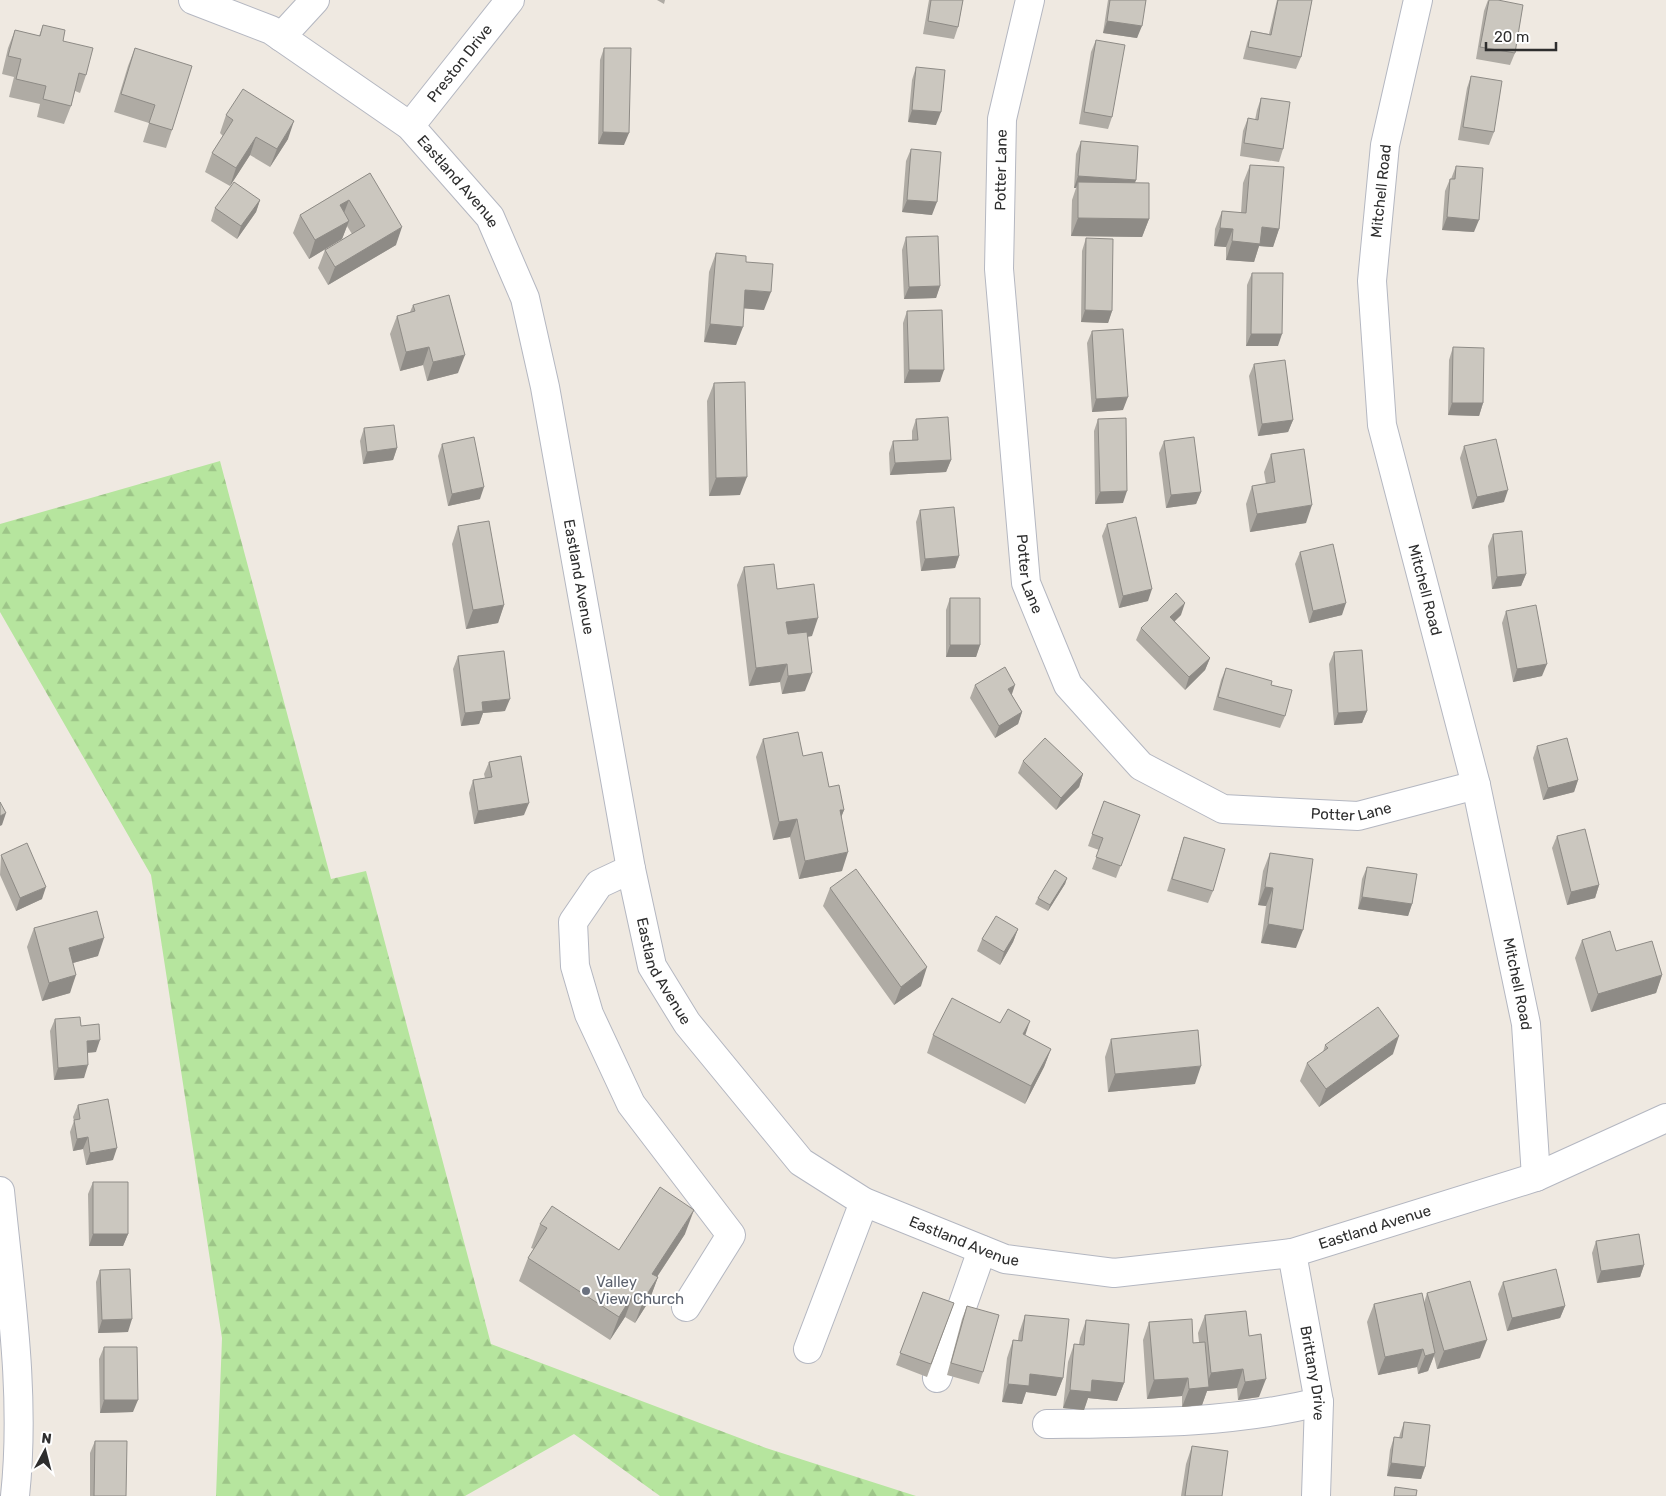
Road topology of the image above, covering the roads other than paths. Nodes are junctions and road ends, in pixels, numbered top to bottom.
1 (193, 0) edge
2 (315, 0) edge
3 (510, 0) edge
4 (1030, 0) edge
5 (1418, 0) edge
6 (281, 37) junction
7 (410, 126) junction
8 (1476, 786) junction
9 (631, 869) junction
10 (1666, 1118) edge
11 (1536, 1177) junction
12 (0, 1191) edge
13 (864, 1202) junction
14 (982, 1250) junction
15 (1292, 1253) junction
16 (686, 1307) dead end
17 (808, 1349) dead end
18 (937, 1378) dead end
19 (1319, 1402) junction
20 (1047, 1424) dead end
21 (15, 1496) edge
22 (1316, 1496) edge

1 - 6 street, Eastland Avenue
2 - 6 street
3 - 7 street, Preston Drive
4 - 8 street, Potter Lane
5 - 8 street, Mitchell Road
6 - 7 street, Eastland Avenue
7 - 9 street, Eastland Avenue
8 - 11 street, Mitchell Road
9 - 13 street, Eastland Avenue
9 - 16 street
10 - 11 street, Eastland Avenue
11 - 15 street, Eastland Avenue
12 - 21 street
13 - 14 street, Eastland Avenue
13 - 17 street
14 - 15 street, Eastland Avenue
14 - 18 street
15 - 19 street, Brittany Drive
19 - 20 street
19 - 22 street, Brittany Drive

